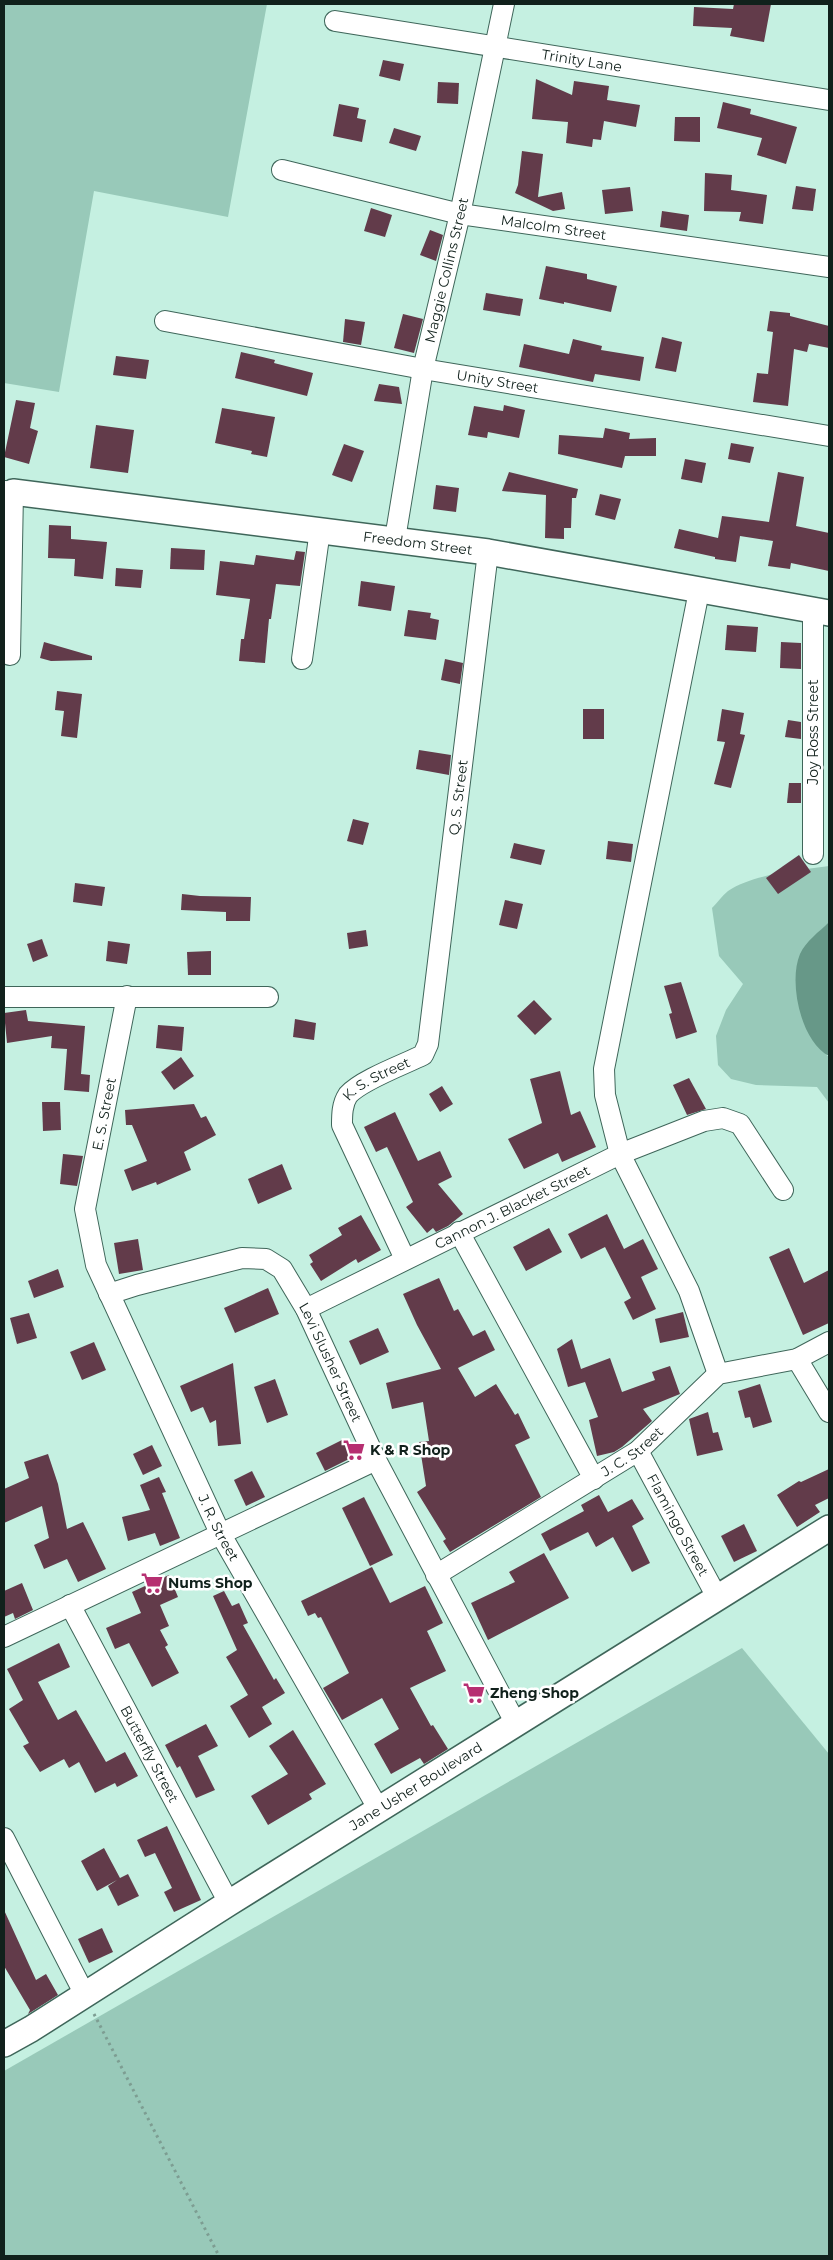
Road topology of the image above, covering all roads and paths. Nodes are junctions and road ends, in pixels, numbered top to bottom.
1 (504, 4) edge
2 (335, 21) dead end
3 (495, 47) junction
4 (829, 100) edge
5 (282, 170) dead end
6 (460, 214) junction
7 (829, 267) edge
8 (165, 321) dead end
9 (423, 368) junction
10 (829, 436) edge
11 (8, 492) edge
12 (320, 530) junction
13 (395, 539) junction
14 (488, 552) junction
15 (699, 591) junction
16 (821, 611) edge
17 (10, 656) dead end
18 (302, 659) dead end
19 (813, 854) dead end
20 (127, 996) junction
21 (4, 997) edge
22 (268, 997) dead end
23 (428, 1044) joint
24 (620, 1154) junction
25 (783, 1190) dead end
26 (88, 1232) joint
27 (459, 1232) junction
28 (405, 1259) junction
29 (109, 1294) junction
30 (306, 1309) junction
31 (829, 1342) edge
32 (797, 1359) junction
33 (718, 1374) junction
34 (829, 1412) edge
35 (638, 1451) junction
36 (376, 1460) junction
37 (594, 1479) junction
38 (829, 1528) edge
39 (220, 1533) junction
40 (436, 1575) junction
41 (718, 1599) junction
42 (70, 1604) junction
43 (4, 1637) edge
44 (516, 1724) junction
45 (380, 1810) junction
46 (4, 1838) edge
47 (229, 1903) junction
48 (85, 1995) junction
49 (4, 2044) edge
50 (219, 2256) edge

1 - 3 street, Maggie Collins Street
2 - 3 street, Trinity Lane
3 - 4 street, Trinity Lane
3 - 6 street, Maggie Collins Street
5 - 6 street, Malcolm Street
6 - 7 street, Malcolm Street
6 - 9 street, Maggie Collins Street
8 - 9 street, Unity Street
9 - 10 street, Unity Street
9 - 13 street, Maggie Collins Street
11 - 12 street, Freedom Street
11 - 17 street
12 - 13 street, Freedom Street
12 - 18 street
13 - 14 street, Freedom Street
14 - 15 street, Freedom Street
14 - 23 street, Q. S. Street
15 - 16 street, Freedom Street
15 - 24 street
16 - 19 street, Joy Ross Street
20 - 21 street
20 - 22 street
20 - 26 street, E. S. Street
23 - 28 street, K. S. Street
24 - 25 street, Cannon J. Blacket Street
24 - 27 street, Cannon J. Blacket Street
24 - 33 street
26 - 29 street, J. R. Street
27 - 28 street, Cannon J. Blacket Street
27 - 37 street
28 - 30 street, Cannon J. Blacket Street
29 - 30 street, Levi Slusher Street
29 - 39 street, J. R. Street
30 - 36 street, Levi Slusher Street
31 - 32 street
32 - 33 street
32 - 34 street
33 - 35 street, J. C. Street
35 - 37 street, J. C. Street
35 - 41 street, Flamingo Street
36 - 39 street
36 - 40 street, Levi Slusher Street
37 - 40 street, J. C. Street
38 - 41 street, Jane Usher Boulevard
39 - 42 street
39 - 45 street, J. R. Street
40 - 44 street, Levi Slusher Street
41 - 44 street, Jane Usher Boulevard
42 - 43 street
42 - 47 street, Butterfly Street
44 - 45 street, Jane Usher Boulevard
45 - 47 street, Jane Usher Boulevard
46 - 48 street
47 - 48 street, Jane Usher Boulevard
48 - 49 street, Jane Usher Boulevard
48 - 50 path

